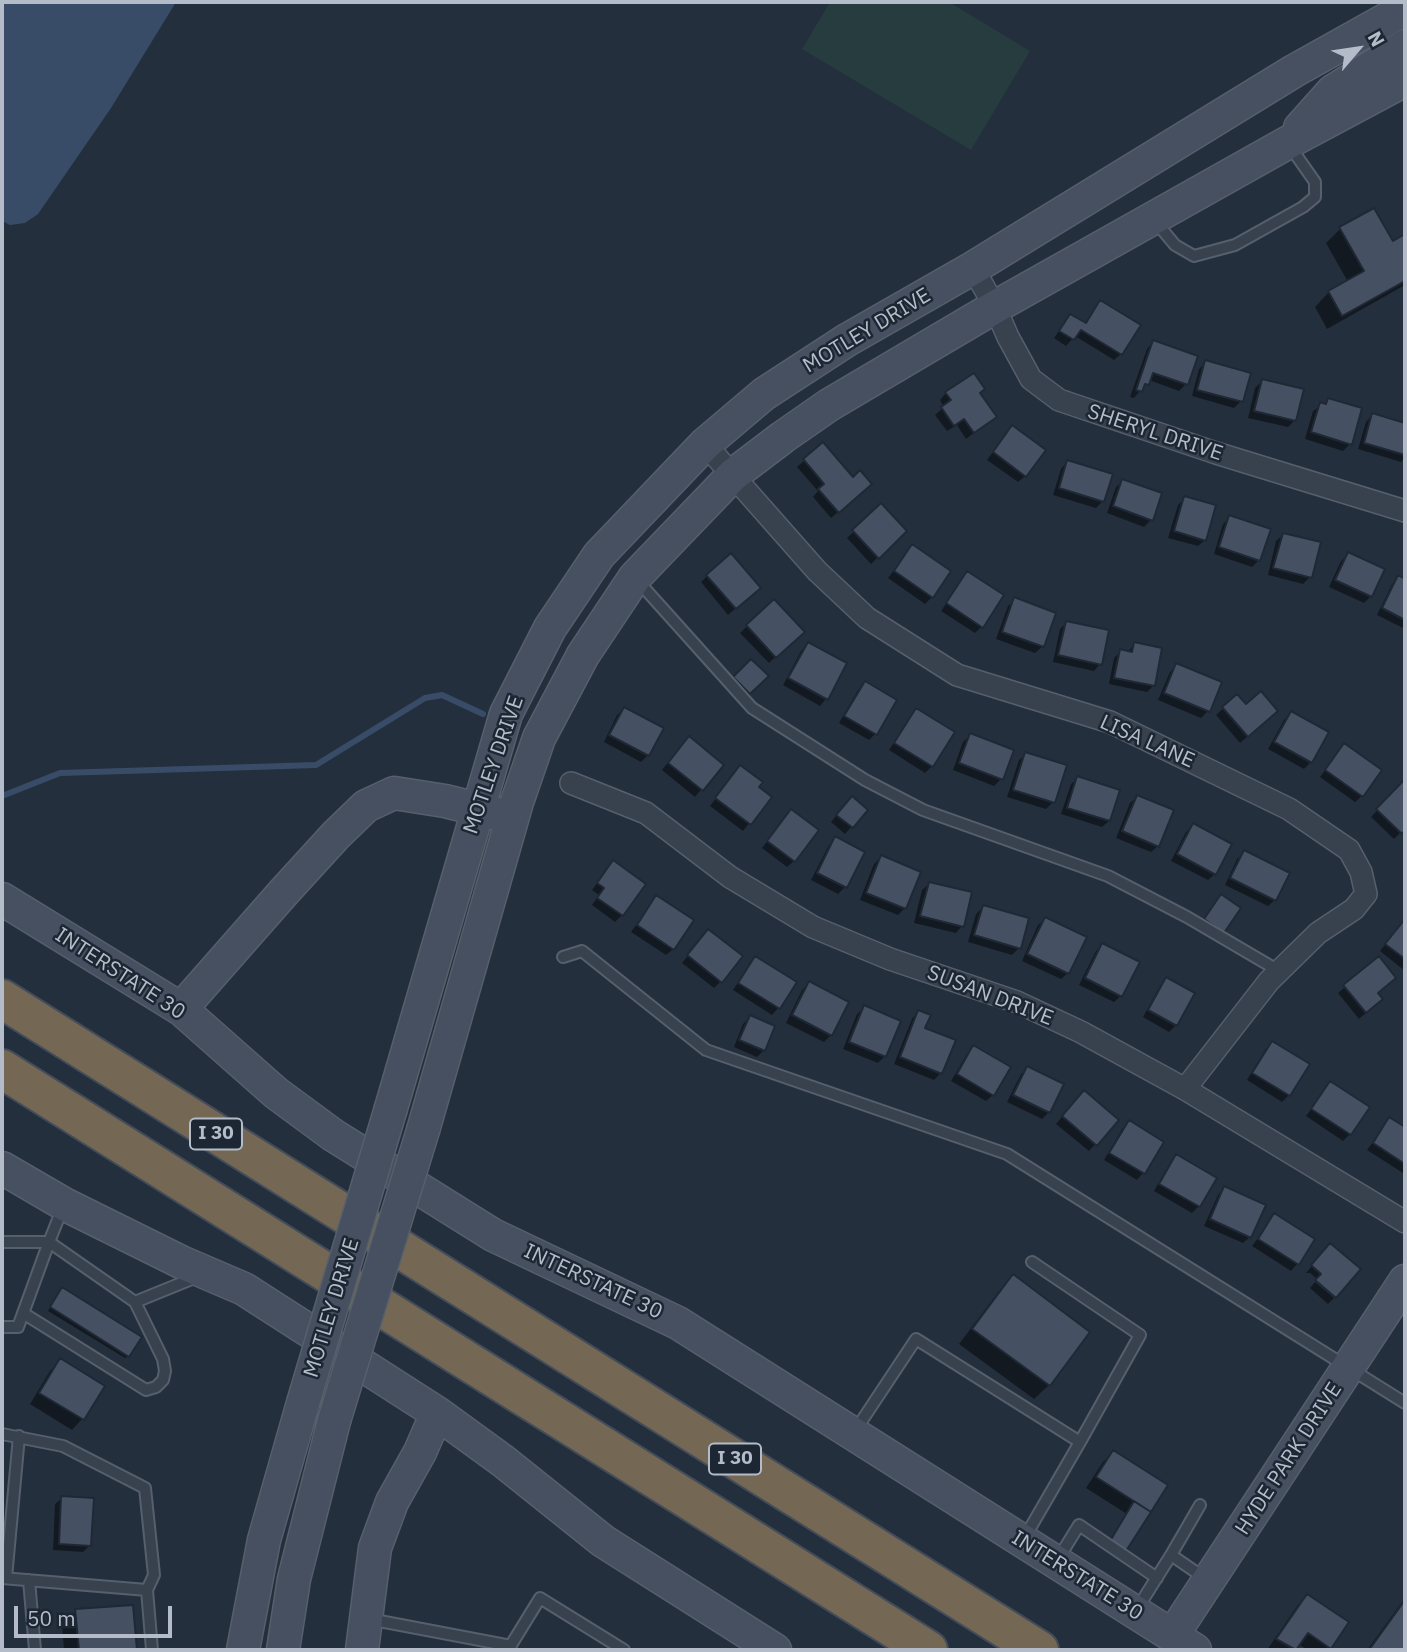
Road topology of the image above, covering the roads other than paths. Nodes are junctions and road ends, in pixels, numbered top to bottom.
1 (1392, 13) edge
2 (1405, 46) edge
3 (1405, 80) edge
4 (1287, 143) junction
5 (1153, 219) junction
6 (973, 268) junction
7 (995, 307) junction
8 (705, 444) junction
9 (733, 475) junction
10 (1405, 510) edge
11 (635, 577) junction
12 (570, 783) dead end
13 (477, 809) junction
14 (512, 818) junction
15 (2, 900) edge
16 (563, 957) dead end
17 (1279, 971) junction
18 (2, 999) edge
19 (181, 1009) junction
20 (2, 1069) edge
21 (1185, 1089) junction
22 (2, 1168) edge
23 (64, 1204) junction
24 (1405, 1222) edge
25 (2, 1242) edge
26 (49, 1242) junction
27 (1032, 1262) dead end
28 (207, 1273) junction
29 (1405, 1281) edge
30 (135, 1302) junction
31 (23, 1313) junction
32 (2, 1327) edge
33 (1349, 1367) junction
34 (1405, 1403) edge
35 (437, 1413) junction
36 (2, 1434) edge
37 (854, 1434) junction
38 (19, 1436) junction
39 (1080, 1442) junction
40 (1200, 1505) dead end
41 (1023, 1542) junction
42 (1171, 1555) junction
43 (1056, 1562) junction
44 (4, 1578) edge
45 (1157, 1578) junction
46 (29, 1580) junction
47 (1209, 1581) junction
48 (147, 1590) junction
49 (1135, 1612) junction
50 (366, 1619) junction
51 (1184, 1643) edge
52 (509, 1648) edge
53 (35, 1650) edge
54 (152, 1650) edge
55 (243, 1650) edge
56 (283, 1650) edge
57 (362, 1650) edge
58 (624, 1650) edge
59 (775, 1650) edge
60 (928, 1650) edge
61 (1040, 1650) edge

1 - 6 main road, MOTLEY DRIVE
2 - 4 main road
3 - 4 main road, MOTLEY DRIVE
4 - 5 main road, MOTLEY DRIVE
4 - 5 lane
5 - 7 main road, MOTLEY DRIVE
6 - 7 street, SHERYL DRIVE
6 - 8 main road, MOTLEY DRIVE
7 - 9 main road, MOTLEY DRIVE
7 - 10 street, SHERYL DRIVE
8 - 9 street, LISA LANE
8 - 13 main road, MOTLEY DRIVE
9 - 11 main road, MOTLEY DRIVE
9 - 17 street, LISA LANE
11 - 14 main road, MOTLEY DRIVE
11 - 17 lane
12 - 21 street, SUSAN DRIVE
13 - 14 main road
13 - 19 main road
13 - 55 main road, MOTLEY DRIVE, bridge
14 - 56 main road, MOTLEY DRIVE, bridge
15 - 19 main road, INTERSTATE 30
16 - 33 lane
17 - 21 street, LISA LANE
18 - 61 highway, I 30
19 - 37 main road, INTERSTATE 30
20 - 60 highway, I 30
21 - 24 street, SUSAN DRIVE
22 - 23 main road
23 - 26 lane
23 - 28 main road
25 - 26 lane
26 - 30 lane
26 - 31 lane
27 - 39 lane
28 - 30 lane
28 - 35 main road
29 - 33 main road, HYDE PARK DRIVE
30 - 31 lane
31 - 32 lane
33 - 34 lane
33 - 47 main road, HYDE PARK DRIVE
35 - 50 main road
35 - 59 main road
36 - 38 lane
37 - 39 lane
37 - 41 main road, INTERSTATE 30
38 - 44 lane
38 - 48 lane
39 - 41 lane
40 - 42 lane
41 - 43 main road, INTERSTATE 30
42 - 45 lane
42 - 47 lane
43 - 45 lane
43 - 49 main road, INTERSTATE 30
44 - 46 lane
45 - 49 lane
46 - 48 lane
46 - 53 lane
47 - 51 main road, HYDE PARK DRIVE
48 - 54 lane
49 - 51 main road, INTERSTATE 30
50 - 52 lane
50 - 57 main road
52 - 58 lane

